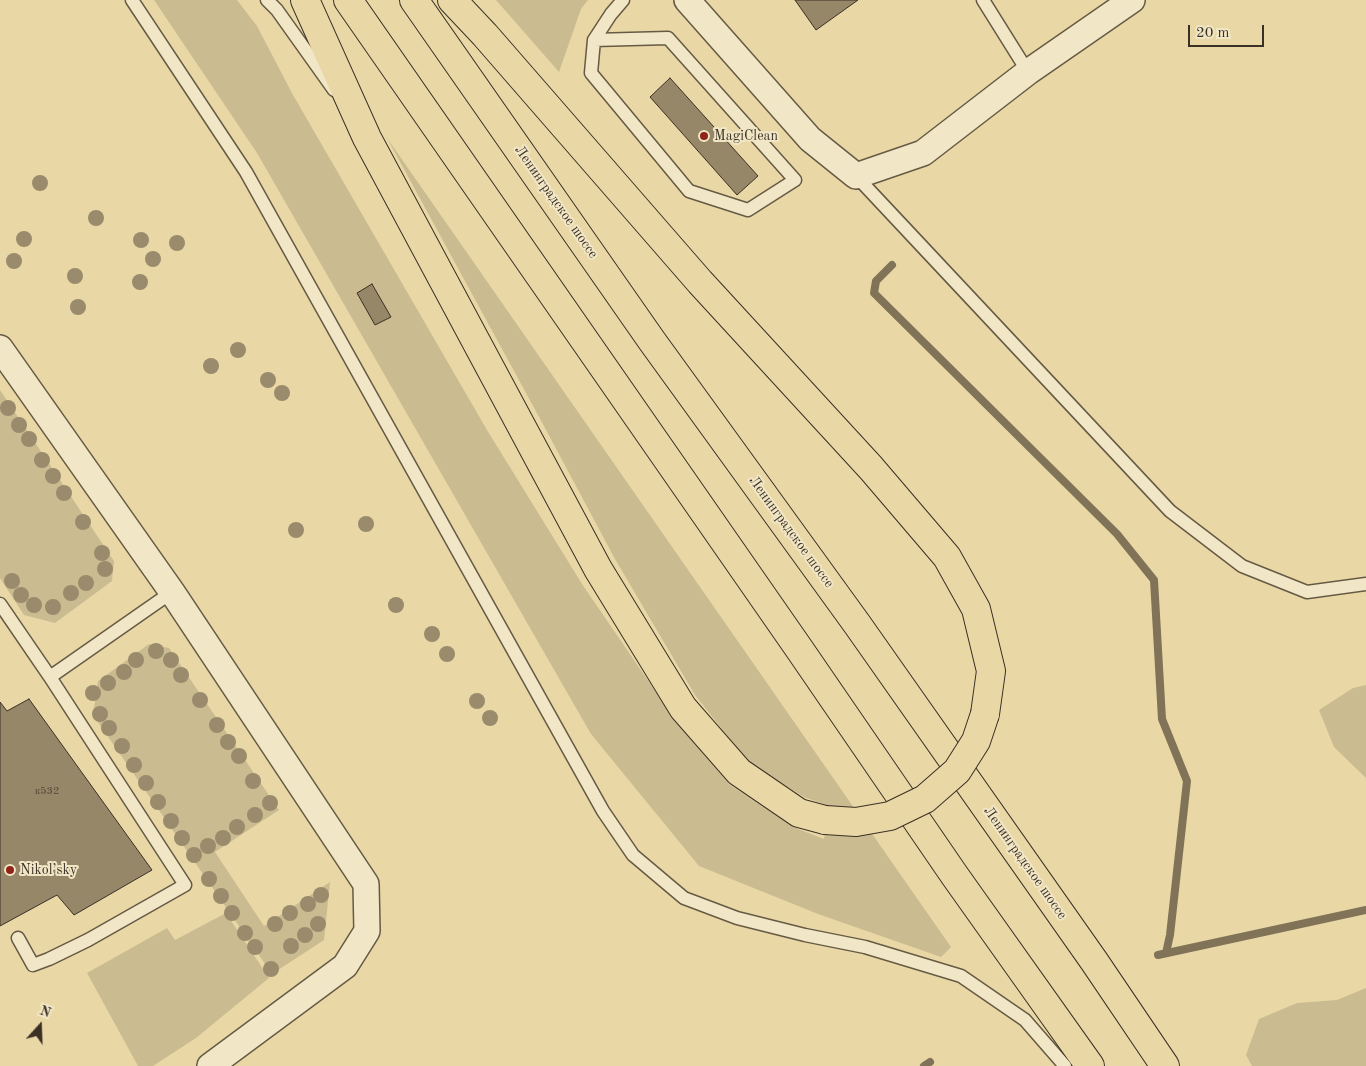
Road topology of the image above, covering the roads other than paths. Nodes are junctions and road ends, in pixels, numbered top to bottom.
1 (132, 0) edge
2 (267, 0) edge
3 (305, 0) edge
4 (348, 0) edge
5 (414, 0) edge
6 (452, 0) edge
7 (623, 0) edge
8 (687, 0) edge
9 (983, 0) edge
10 (1132, 0) edge
11 (594, 40) junction
12 (1028, 72) junction
13 (367, 138) junction
14 (856, 176) junction
15 (0, 348) edge
16 (1366, 584) edge
17 (172, 592) junction
18 (0, 604) edge
19 (50, 677) junction
20 (18, 938) dead end
21 (210, 1066) edge
22 (1065, 1066) edge
23 (1090, 1066) edge
24 (1165, 1066) edge

1 - 22 lane
2 - 13 lane
3 - 13 main road
4 - 23 main road
5 - 24 main road, Ленинградское шоссе
6 - 13 main road, bridge
7 - 11 lane
8 - 14 street
9 - 12 lane
10 - 12 street
11 - 11 lane
12 - 14 street
14 - 16 lane
15 - 17 street
17 - 19 lane
17 - 21 street
18 - 19 lane
19 - 20 lane

